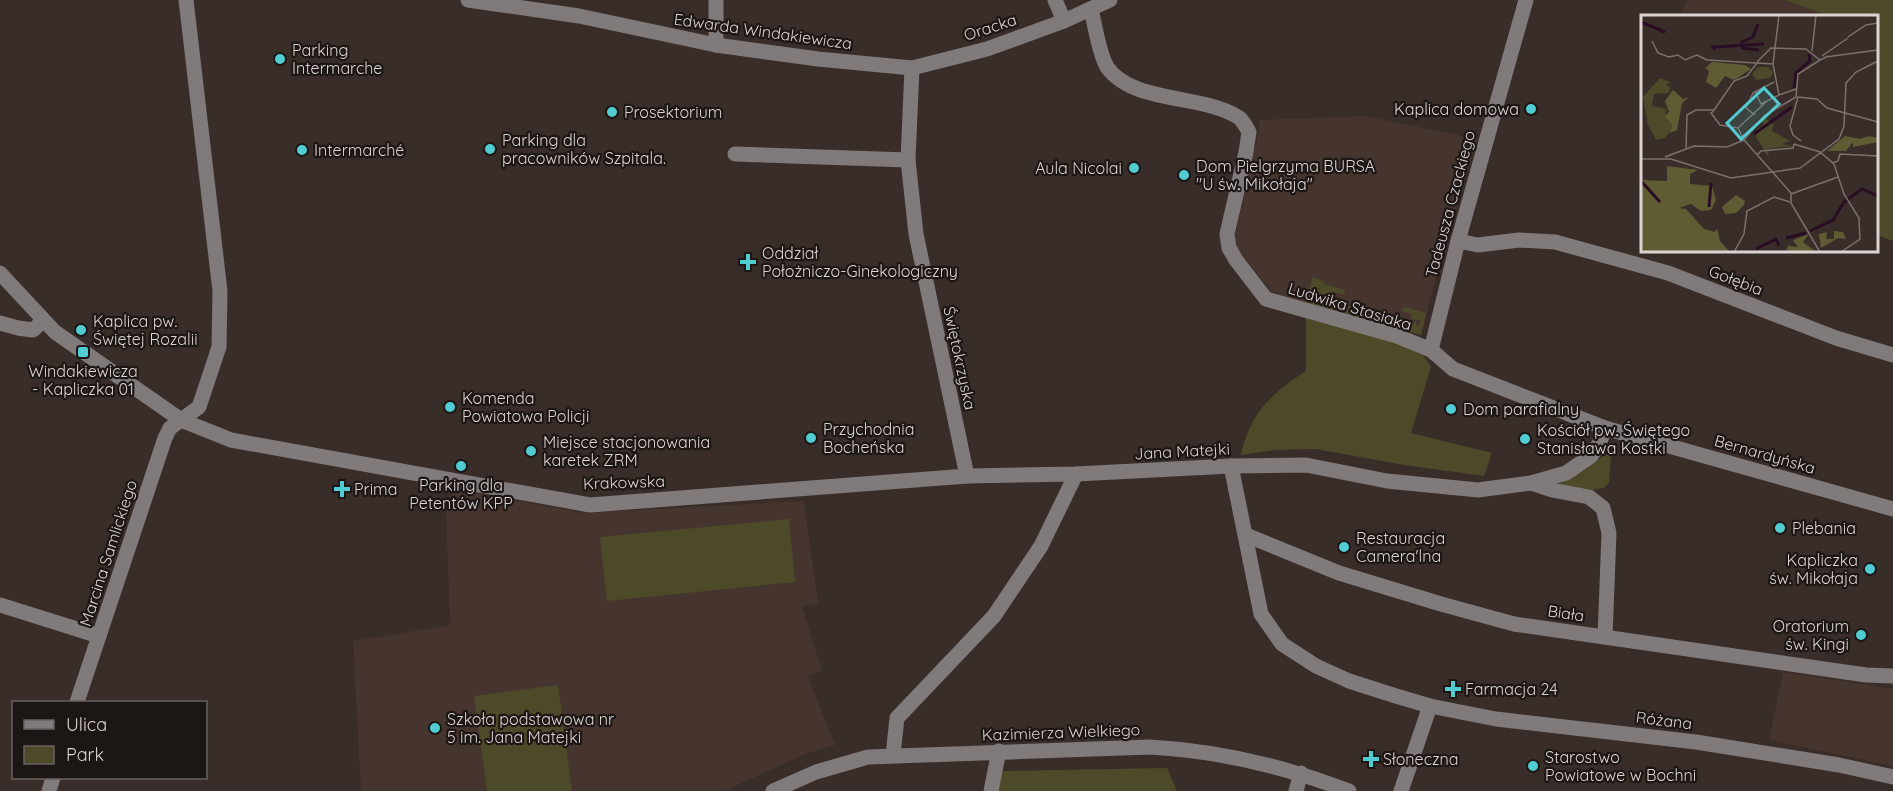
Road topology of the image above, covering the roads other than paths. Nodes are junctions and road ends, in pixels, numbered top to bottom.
1 (186, 0) edge
2 (468, 0) edge
3 (716, 0) edge
4 (1055, 0) edge
5 (1110, 0) edge
6 (1526, 0) edge
7 (1091, 9) junction
8 (1064, 21) junction
9 (716, 45) junction
10 (912, 68) junction
11 (735, 154) dead end
12 (908, 160) junction
13 (1458, 241) junction
14 (0, 273) edge
15 (43, 321) junction
16 (0, 323) edge
17 (1431, 350) junction
18 (1893, 355) edge
19 (181, 420) junction
20 (1605, 428) junction
21 (1231, 466) junction
22 (1076, 474) junction
23 (967, 476) junction
24 (1531, 483) junction
25 (1893, 509) edge
26 (1246, 535) junction
27 (0, 605) edge
28 (99, 636) junction
29 (1605, 637) junction
30 (1893, 675) edge
31 (77, 701) edge
32 (1430, 706) junction
33 (999, 752) junction
34 (893, 755) junction
35 (1300, 773) junction
36 (1893, 777) edge
37 (774, 791) edge
38 (991, 791) edge
39 (1296, 791) edge
40 (1349, 791) edge
41 (1401, 791) edge

1 - 19 street
2 - 9 street, Edwarda Windakiewicza
3 - 9 street
4 - 8 street
5 - 7 street, Oracka
6 - 13 street, Tadeusza Czackiego
7 - 8 street, Oracka
7 - 17 street, Ludwika Stasiaka
8 - 10 street, Oracka
9 - 10 street, Edwarda Windakiewicza
10 - 12 street, Świętokrzyska
11 - 12 street
12 - 23 street, Świętokrzyska
13 - 17 street, Tadeusza Czackiego
13 - 18 street, Gołębia
14 - 15 street, Krakowska
15 - 16 street
15 - 19 street, Krakowska
17 - 20 street, Bernardyńska
19 - 23 street, Krakowska
19 - 28 street, Marcina Samlickiego
20 - 24 street, Jana Matejki
20 - 25 street, Bernardyńska
21 - 22 street, Jana Matejki
21 - 24 street, Jana Matejki
21 - 26 street, Różana
22 - 23 street, Krakowska
22 - 34 street
24 - 29 street
26 - 29 street, Biała
26 - 32 street, Różana
27 - 28 street
28 - 31 street, Marcina Samlickiego
29 - 30 street, Biała
32 - 36 street, Różana
32 - 41 street
33 - 34 street, Kazimierza Wielkiego
33 - 35 street, Kazimierza Wielkiego
33 - 38 street
34 - 37 street, Kazimierza Wielkiego
35 - 39 street
35 - 40 street, Kazimierza Wielkiego

